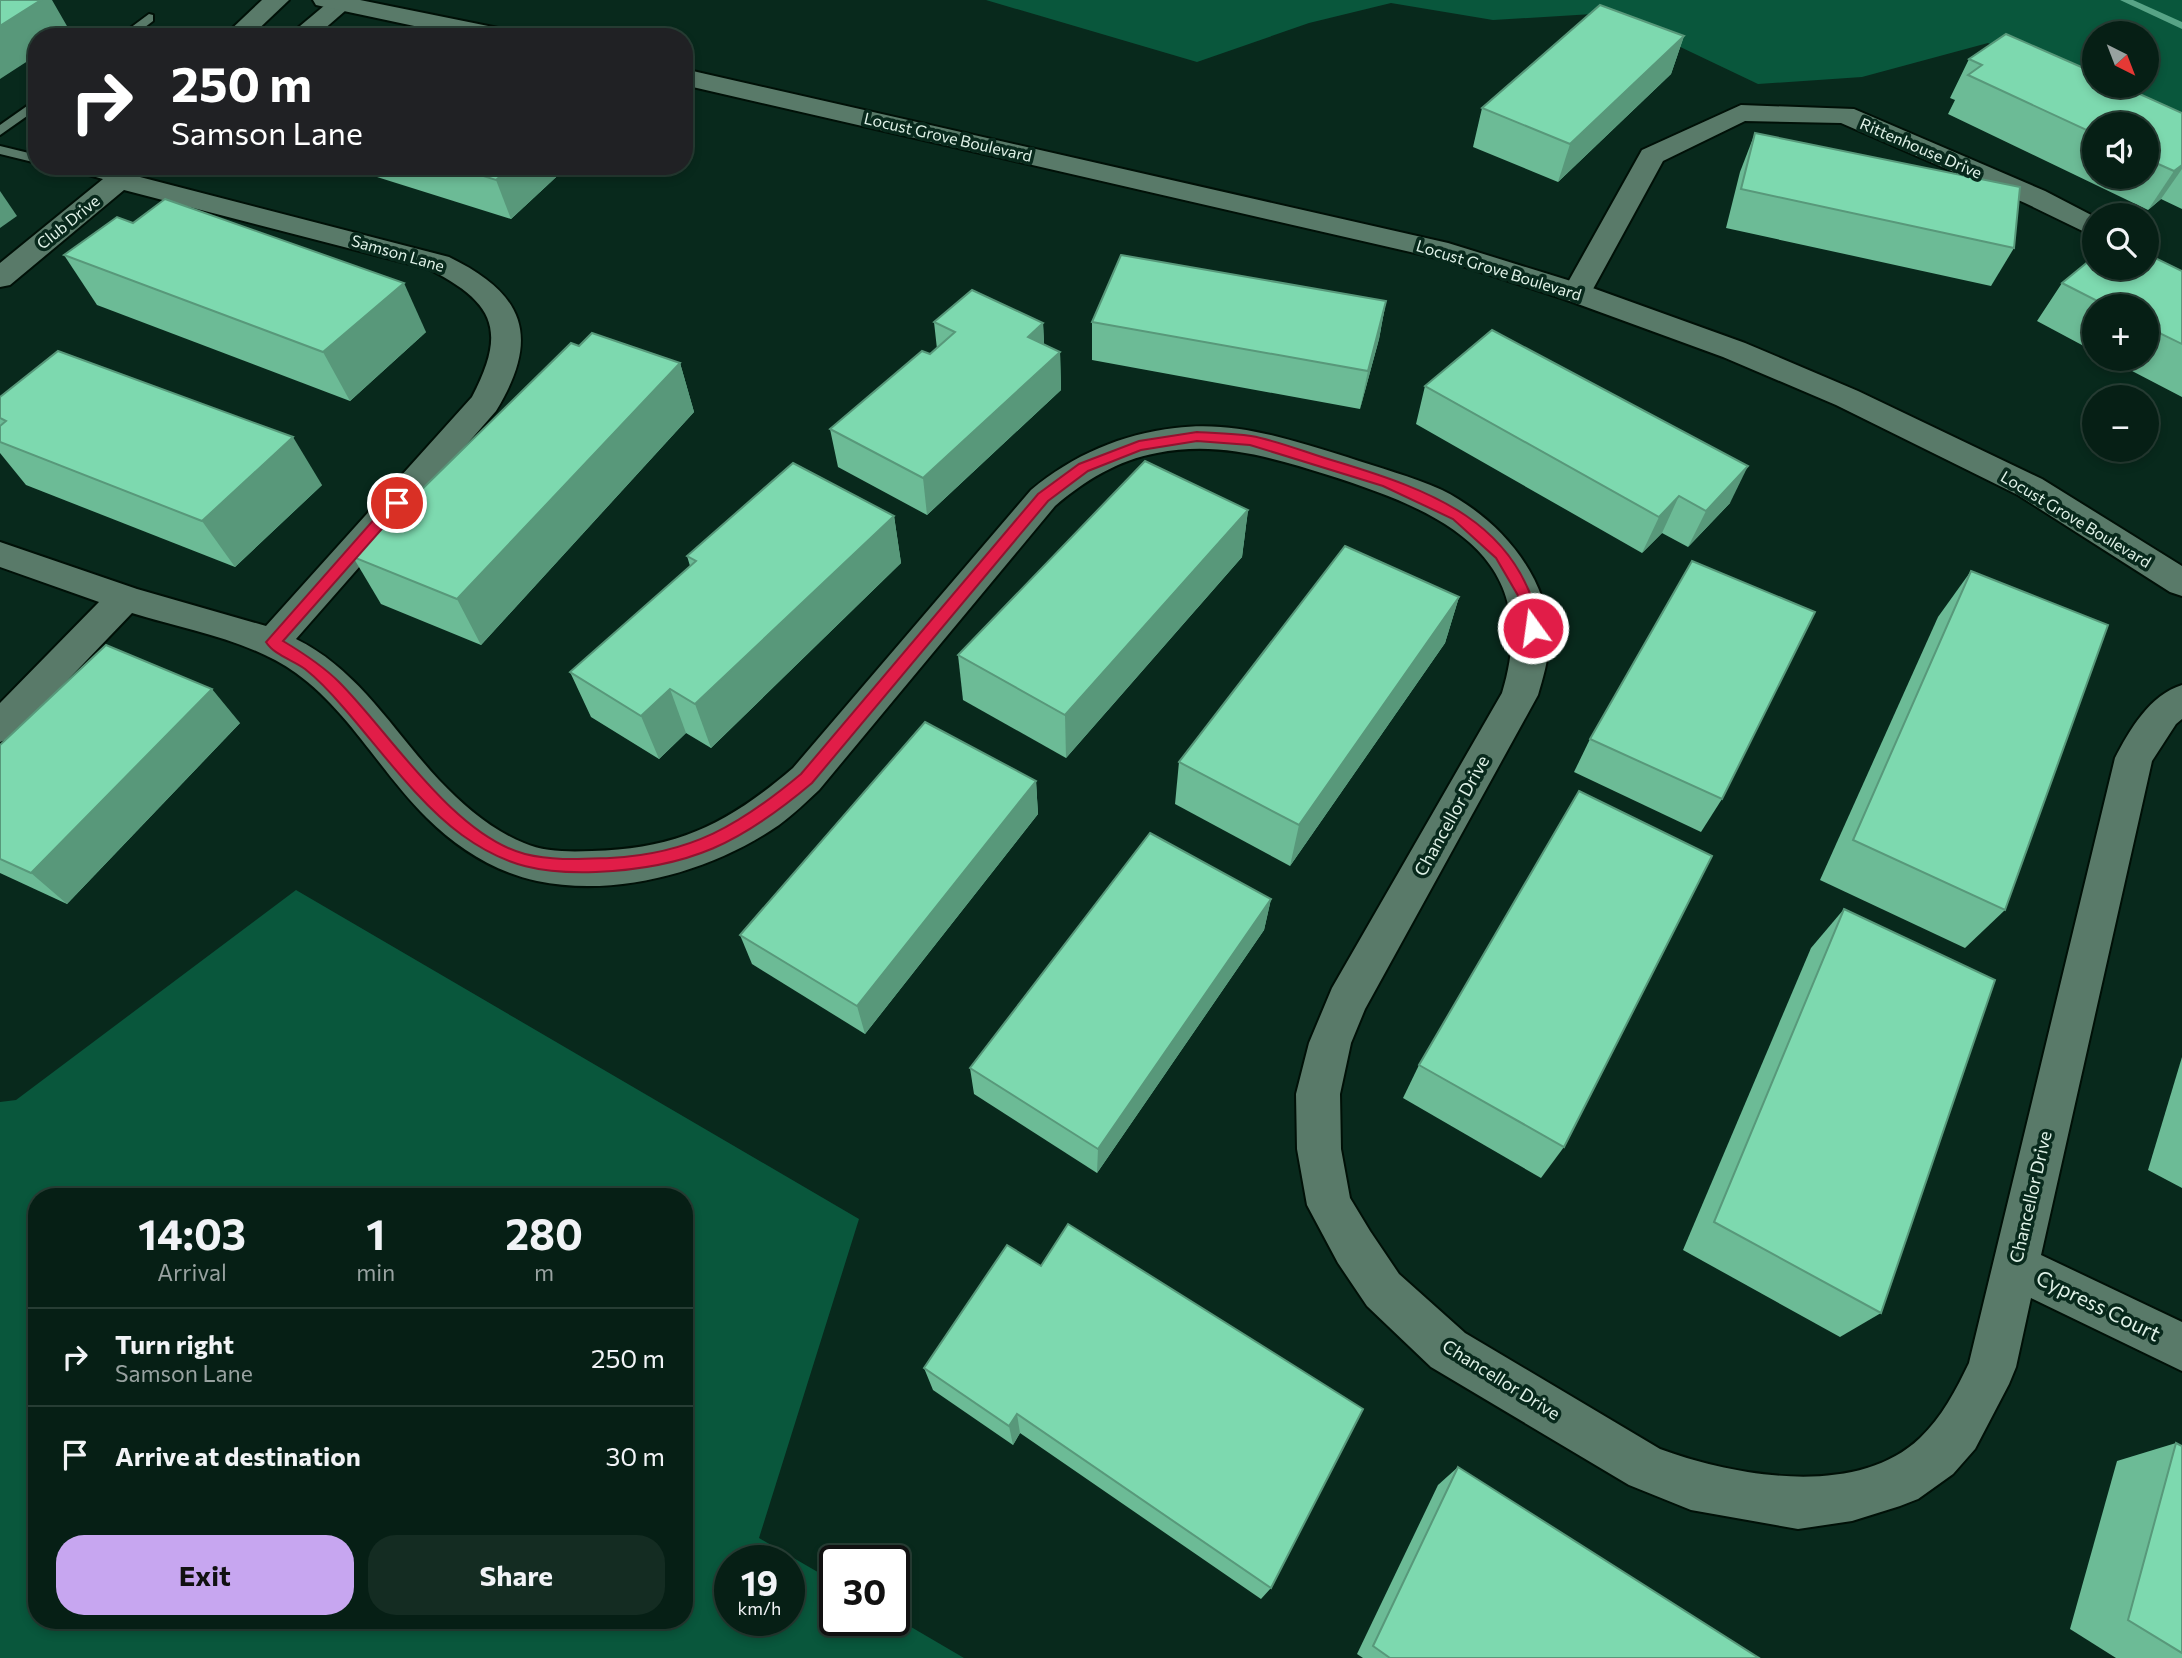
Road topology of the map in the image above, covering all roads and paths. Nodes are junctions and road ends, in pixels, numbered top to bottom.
1 (277, 0) edge
2 (333, 2) edge
3 (149, 18) dead end
4 (136, 28) edge
5 (245, 28) edge
6 (308, 28) edge
7 (459, 28) edge
8 (693, 79) edge
9 (28, 110) edge
10 (0, 131) edge
11 (0, 150) edge
12 (28, 157) edge
13 (126, 175) edge
14 (135, 175) edge
15 (2082, 221) edge
16 (0, 278) edge
17 (1577, 293) junction
18 (0, 554) edge
19 (2182, 583) edge
20 (125, 598) junction
21 (274, 642) junction
22 (2182, 699) edge
23 (0, 727) edge
24 (2015, 1266) junction
25 (2182, 1347) edge

1 - 5 street
2 - 6 street
2 - 7 street
3 - 4 lane
8 - 17 street, Locust Grove Boulevard
9 - 10 lane
11 - 12 lane
13 - 16 street, Club Drive
14 - 21 street, Samson Lane
15 - 17 street, Rittenhouse Drive
17 - 19 street, Locust Grove Boulevard
18 - 20 street, Chancellor Drive
20 - 21 street, Chancellor Drive
20 - 23 street
21 - 24 street, Chancellor Drive
22 - 24 street, Chancellor Drive
24 - 25 street, Cypress Court

